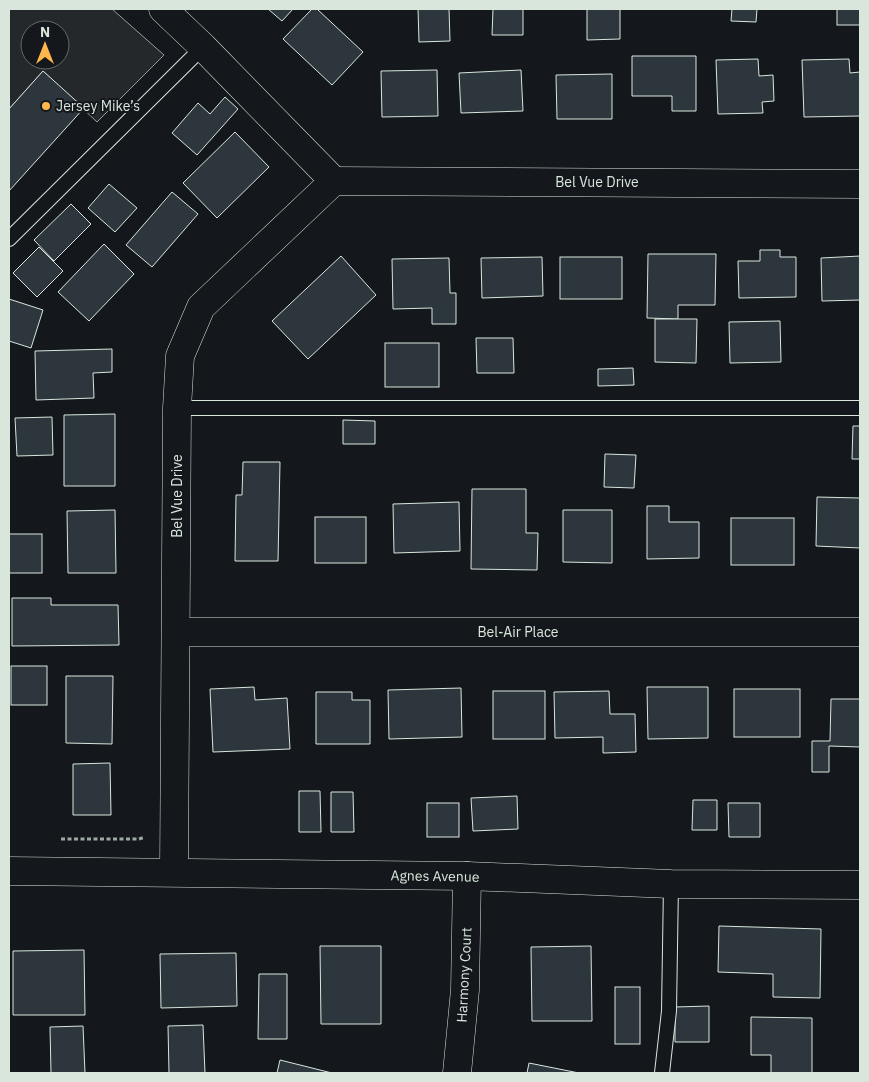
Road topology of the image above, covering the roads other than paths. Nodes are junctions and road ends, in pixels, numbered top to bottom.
1 (163, 9) edge
2 (203, 47) junction
3 (334, 181) junction
4 (860, 184) edge
5 (9, 239) edge
6 (178, 408) junction
7 (860, 408) edge
8 (176, 632) junction
9 (860, 632) edge
10 (9, 871) edge
11 (174, 872) junction
12 (467, 876) junction
13 (671, 884) junction
14 (860, 885) edge
15 (457, 1073) edge
16 (662, 1073) edge

1 - 2 street
2 - 3 street
2 - 5 lane
3 - 4 street, Bel Vue Drive
3 - 6 street, Bel Vue Drive
6 - 7 lane
6 - 8 street, Bel Vue Drive
8 - 9 street, Bel-Air Place
8 - 11 street, Bel Vue Drive
10 - 11 street, Agnes Avenue
11 - 12 street, Agnes Avenue
12 - 13 street, Agnes Avenue
12 - 15 street, Harmony Court
13 - 14 street, Agnes Avenue
13 - 16 lane

